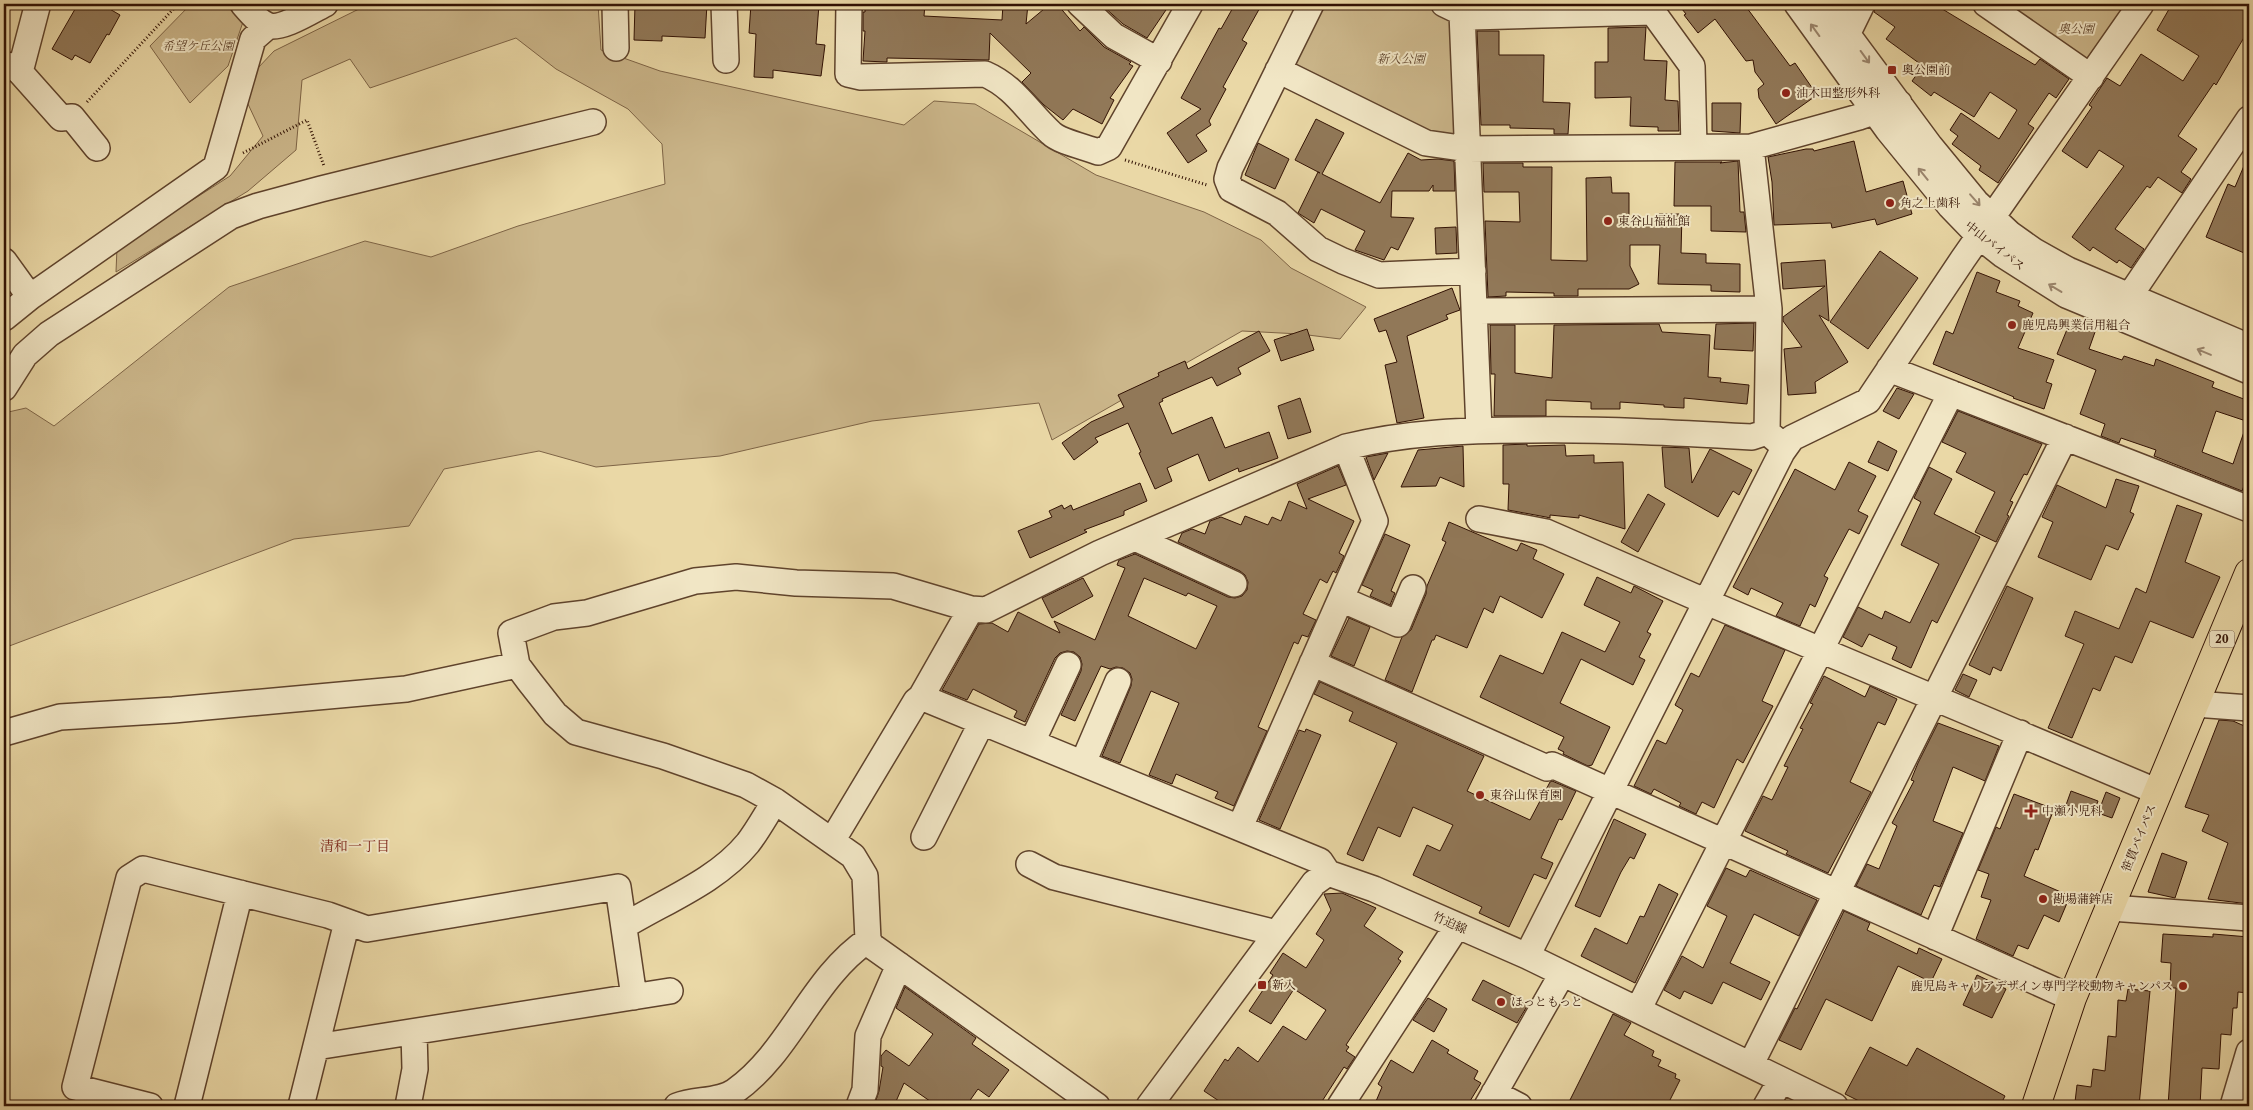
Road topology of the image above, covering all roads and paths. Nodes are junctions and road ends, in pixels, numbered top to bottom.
1 (34, 4) edge
2 (178, 4) edge
3 (243, 4) edge
4 (325, 4) edge
5 (615, 4) edge
6 (724, 4) edge
7 (848, 4) edge
8 (1080, 4) edge
9 (1190, 4) edge
10 (1311, 4) edge
11 (1797, 4) edge
12 (1826, 4) edge
13 (1862, 4) edge
14 (1986, 4) edge
15 (2141, 4) edge
16 (1453, 8) edge
17 (1650, 8) edge
18 (268, 26) junction
19 (1848, 34) junction
20 (616, 48) dead end
21 (1835, 58) junction
22 (726, 60) dead end
23 (1159, 61) junction
24 (12, 68) edge
25 (1278, 70) junction
26 (2091, 77) junction
27 (1899, 103) junction
28 (1875, 112) junction
29 (72, 117) junction
30 (2249, 120) edge
31 (593, 122) dead end
32 (1694, 147) junction
33 (1752, 147) junction
34 (97, 148) dead end
35 (1468, 149) junction
36 (1098, 152) junction
37 (216, 167) junction
38 (332, 186) junction
39 (1216, 187) dead end
40 (1985, 227) junction
41 (4, 261) edge
42 (1473, 271) junction
43 (30, 297) junction
44 (2128, 297) junction
45 (1769, 309) junction
46 (1475, 311) junction
47 (4, 318) edge
48 (2249, 347) edge
49 (1889, 369) junction
50 (2249, 371) edge
51 (4, 388) edge
52 (1951, 393) junction
53 (1479, 430) junction
54 (2065, 437) junction
55 (1776, 440) junction
56 (1346, 447) junction
57 (2249, 509) edge
58 (1479, 519) dead end
59 (1135, 538) junction
60 (2249, 573) edge
61 (1234, 584) dead end
62 (1413, 588) dead end
63 (1341, 599) junction
64 (1708, 602) junction
65 (971, 609) junction
66 (1821, 649) junction
67 (1312, 663) junction
68 (517, 665) junction
69 (1068, 665) dead end
70 (1118, 681) dead end
71 (921, 697) junction
72 (1935, 697) junction
73 (2195, 704) junction
74 (2249, 708) edge
75 (982, 722) junction
76 (4, 733) edge
77 (2020, 733) junction
78 (1032, 742) junction
79 (1083, 763) junction
80 (1610, 792) junction
81 (2158, 792) junction
82 (775, 801) junction
83 (1240, 827) junction
84 (924, 837) dead end
85 (832, 841) junction
86 (1723, 842) junction
87 (1029, 864) dead end
88 (1328, 873) junction
89 (240, 893) junction
90 (1837, 893) junction
91 (2111, 908) junction
92 (2249, 918) edge
93 (347, 922) junction
94 (624, 926) junction
95 (1457, 926) junction
96 (1276, 934) junction
97 (1935, 937) junction
98 (868, 940) junction
99 (1527, 956) junction
100 (899, 965) junction
101 (1562, 974) junction
102 (670, 991) dead end
103 (634, 996) junction
104 (2072, 998) junction
105 (1638, 1010) junction
106 (414, 1032) junction
107 (316, 1047) junction
108 (2249, 1052) edge
109 (1751, 1064) junction
110 (1781, 1080) junction
111 (1491, 1100) edge
112 (150, 1106) edge
113 (187, 1106) edge
114 (301, 1106) edge
115 (408, 1106) edge
116 (677, 1106) edge
117 (859, 1106) edge
118 (1097, 1106) edge
119 (1149, 1106) edge
120 (1340, 1106) edge
121 (1519, 1106) edge
122 (1766, 1106) edge
123 (1835, 1106) edge
124 (2036, 1106) edge
125 (2233, 1106) edge

1 - 24 street
2 - 29 path
3 - 18 street
4 - 18 street
5 - 20 street
6 - 22 street
7 - 36 street
8 - 23 street
9 - 23 street
10 - 25 street
21 -> 11 street, 中山バイパス
12 - 19 street, 中山バイパス
13 - 19 street
14 - 26 street
15 - 26 street
16 - 17 street
16 - 35 street
17 - 32 street
18 - 37 street
19 - 21 street
19 -> 27 street, 中山バイパス
21 - 28 street, 中山バイパス
23 - 36 street
24 - 29 street
25 - 35 street
25 - 42 street
26 - 40 street
27 - 28 street
27 -> 40 street, 中山バイパス
28 - 33 street
40 -> 28 street, 中山バイパス
29 - 34 street
30 - 44 street
31 - 38 street
32 - 33 street
32 - 35 street
33 - 45 street
35 - 42 street
36 - 39 path
37 - 38 path
37 - 43 street
38 - 51 street
40 - 44 street, 中山バイパス
40 - 49 street
50 -> 40 street, 中山バイパス
41 - 43 street
42 - 46 street
43 - 47 street
44 - 48 street, 中山バイパス
45 - 46 street
45 - 55 street
46 - 53 street
49 - 52 street
49 - 55 street
52 - 54 street
52 - 66 street
53 - 55 street
53 - 56 street
54 - 57 street
54 - 72 street
55 - 64 street
56 - 59 street
56 - 63 street
58 - 64 street
59 - 61 street
59 - 65 street
60 - 73 main road, 笹貫バイパス / 20
62 - 63 street
63 - 67 street
64 - 66 street
64 - 80 street
65 - 68 street
65 - 71 street
66 - 72 street
66 - 86 street
67 - 80 street
67 - 83 street
68 - 76 street
68 - 82 street
69 - 78 street
70 - 79 street
71 - 75 street
71 - 85 street
72 - 77 street
72 - 90 street
73 - 74 street
73 - 81 main road, 笹貫バイパス / 20
75 - 78 street
75 - 84 street
77 - 81 street
77 - 97 street
78 - 79 street
79 - 83 street
80 - 86 street
80 - 99 street
81 - 91 main road, 笹貫バイパス / 20
82 - 85 street
82 - 94 street
83 - 88 street
85 - 98 street
86 - 90 street
86 - 105 street
87 - 96 street
88 - 95 street, 竹迫線
88 - 96 street
89 - 93 street
89 - 112 street
89 - 113 street
90 - 97 street
90 - 109 street
91 - 92 street
91 - 104 main road, 笹貫バイパス / 20
93 - 94 street
93 - 107 street
94 - 103 street
95 - 99 street, 竹迫線
95 - 120 street
96 - 119 street
97 - 104 street
98 - 100 street
98 - 116 street
99 - 101 street, 竹迫線
100 - 117 street
100 - 118 street
101 - 105 street, 竹迫線
101 - 111 street
102 - 103 street
103 - 106 street
104 - 124 main road, 笹貫バイパス / 20
105 - 109 street, 竹迫線
106 - 107 street
106 - 115 street
107 - 114 street
108 - 125 street
109 - 110 street, 竹迫線
110 - 122 street
110 - 123 street, 竹迫線
111 - 121 street

